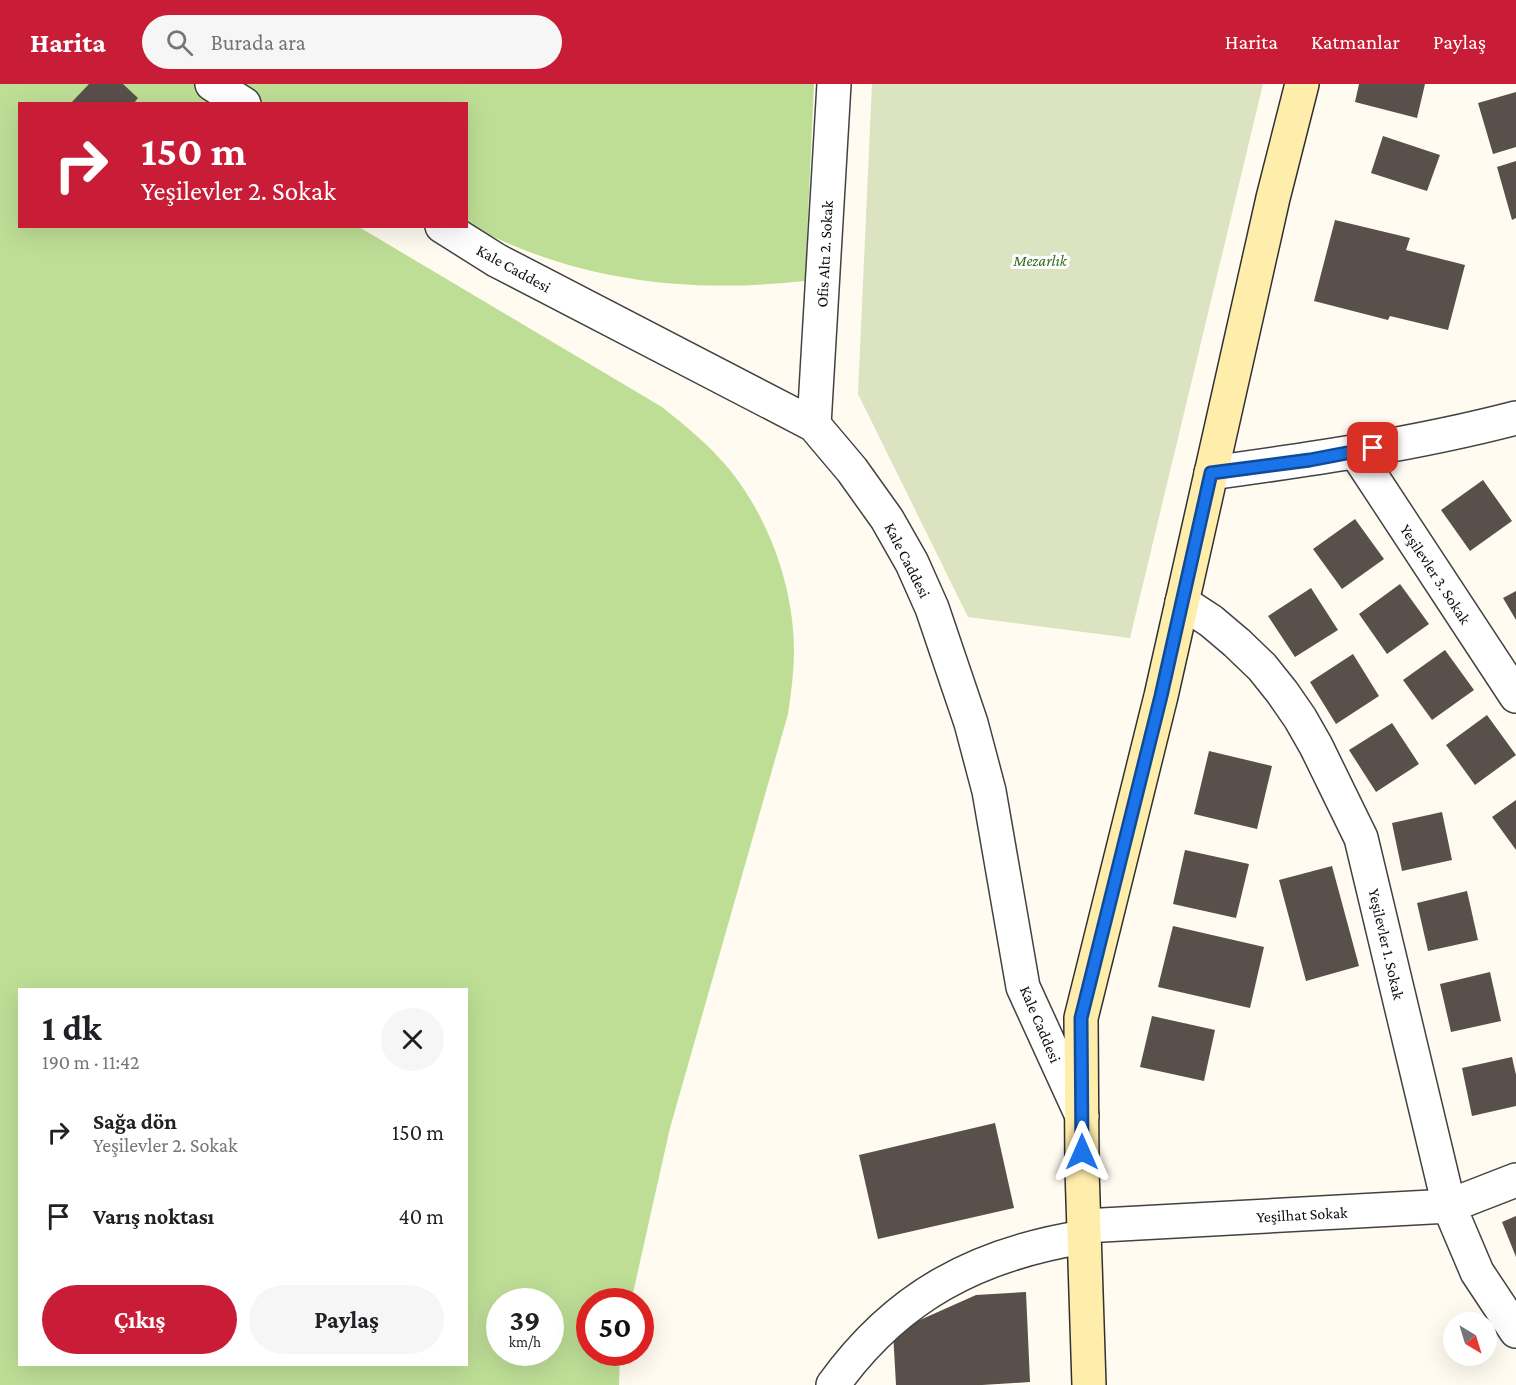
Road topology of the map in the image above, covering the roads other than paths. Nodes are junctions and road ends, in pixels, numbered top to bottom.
1 (212, 84) edge
2 (834, 84) edge
3 (1302, 84) edge
4 (240, 102) edge
5 (445, 228) edge
6 (1516, 418) edge
7 (814, 425) junction
8 (1355, 451) junction
9 (1211, 473) junction
10 (1182, 602) junction
11 (1516, 696) edge
12 (1082, 1116) junction
13 (1516, 1180) edge
14 (1449, 1206) junction
15 (1084, 1231) junction
16 (1516, 1331) edge
17 (833, 1385) edge
18 (1089, 1385) edge

1 - 4 street
2 - 7 street, Ofis Altı 2. Sokak
3 - 9 main road
5 - 7 street, Kale Caddesi
6 - 8 street
7 - 12 street, Kale Caddesi
8 - 9 street
8 - 11 street, Yeşilevler 3. Sokak
9 - 10 main road
10 - 12 main road
10 - 14 street, Yeşilevler 1. Sokak
12 - 15 main road
13 - 14 street, Yeşilhat Sokak
14 - 15 street, Yeşilhat Sokak
14 - 16 street, Yeşilevler 1. Sokak
15 - 17 street, Yeşilhat Sokak
15 - 18 main road

